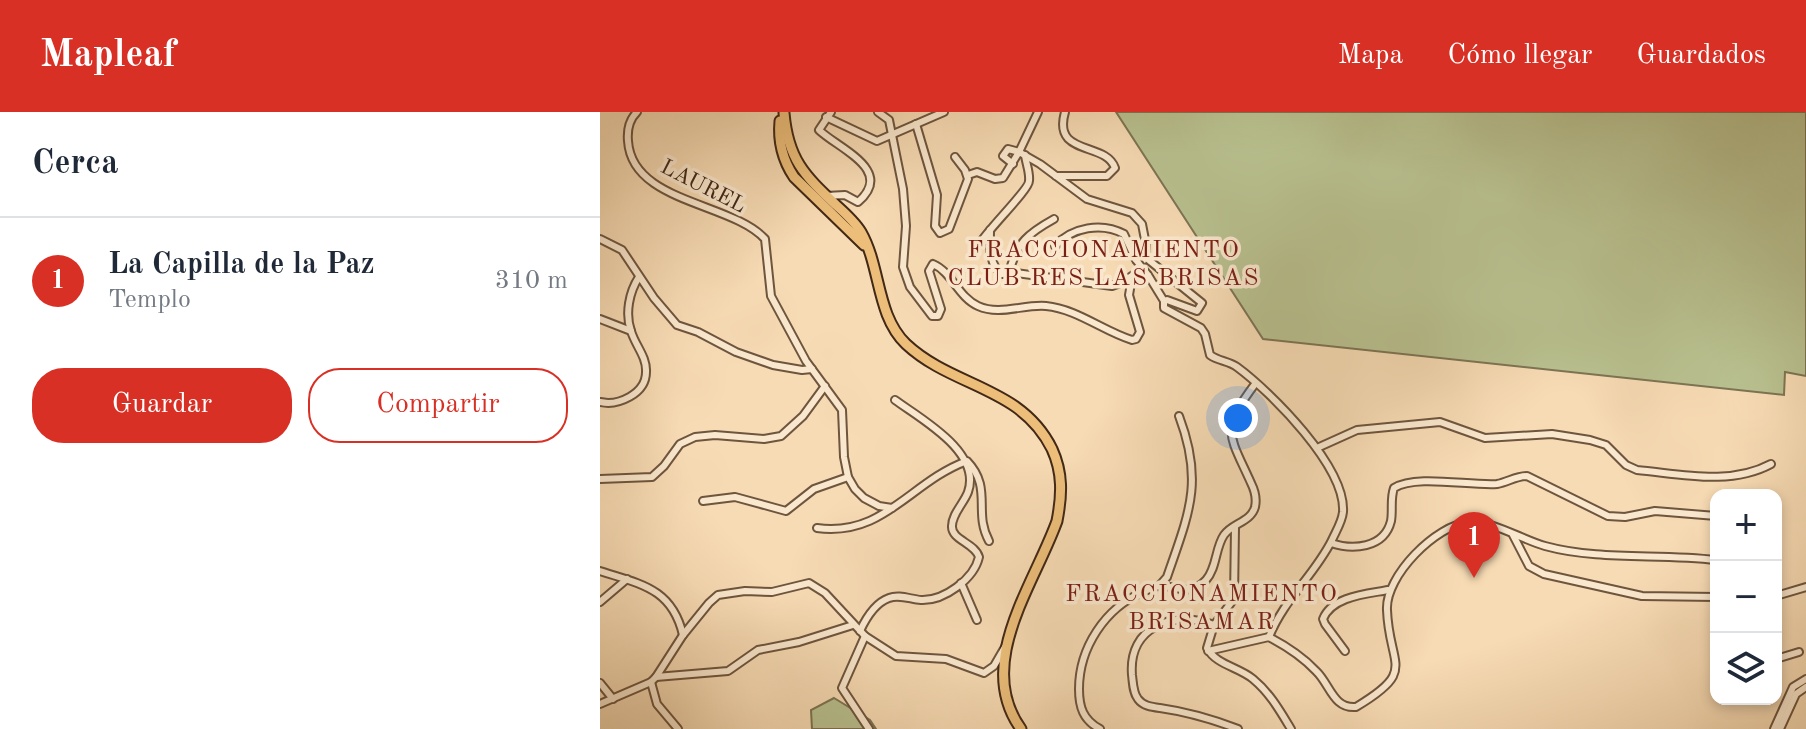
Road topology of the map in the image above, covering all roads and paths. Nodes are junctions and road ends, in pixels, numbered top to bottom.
1 (637, 112) edge
2 (785, 112) edge
3 (878, 112) edge
4 (944, 112) edge
5 (1038, 112) edge
6 (1065, 112) edge
7 (828, 114) edge
8 (889, 120) junction
9 (916, 124) junction
10 (908, 127) junction
11 (893, 133) junction
12 (877, 141) junction
13 (895, 153) junction
14 (1022, 154) junction
15 (955, 157) dead end
16 (1013, 164) junction
17 (968, 175) junction
18 (1056, 176) junction
19 (826, 195) junction
20 (815, 198) junction
21 (1054, 219) dead end
22 (990, 230) junction
23 (600, 239) edge
24 (978, 246) dead end
25 (1055, 246) dead end
26 (868, 251) junction
27 (1145, 257) junction
28 (1009, 272) junction
29 (639, 277) junction
30 (1132, 277) junction
31 (1112, 286) junction
32 (1129, 295) junction
33 (1164, 301) junction
34 (600, 319) edge
35 (631, 331) junction
36 (812, 369) junction
37 (1255, 384) junction
38 (825, 386) junction
39 (895, 400) dead end
40 (600, 402) edge
41 (1179, 416) dead end
42 (1317, 448) junction
43 (967, 461) junction
44 (1771, 464) dead end
45 (848, 477) junction
46 (600, 479) edge
47 (703, 501) dead end
48 (892, 508) junction
49 (1710, 516) edge
50 (1235, 527) junction
51 (817, 528) dead end
52 (1513, 535) junction
53 (989, 541) dead end
54 (1331, 543) junction
55 (1710, 559) edge
56 (600, 571) edge
57 (627, 579) junction
58 (961, 583) junction
59 (1159, 586) junction
60 (1806, 587) edge
61 (1388, 590) junction
62 (1782, 594) edge
63 (1710, 599) edge
64 (600, 602) edge
65 (977, 620) dead end
66 (853, 625) junction
67 (1214, 625) junction
68 (862, 634) junction
69 (683, 635) junction
70 (1269, 637) junction
71 (1006, 645) junction
72 (1208, 651) junction
73 (1345, 651) dead end
74 (1799, 652) dead end
75 (1782, 657) edge
76 (654, 679) junction
77 (1806, 679) edge
78 (600, 683) edge
79 (1806, 687) edge
80 (613, 699) junction
81 (600, 704) edge
82 (678, 729) edge
83 (869, 729) edge
84 (1021, 729) edge
85 (1100, 729) edge
86 (1238, 729) edge
87 (1291, 729) edge
88 (1777, 729) edge

1 - 36 street, LAUREL
2 - 19 main road
2 - 20 main road
3 - 8 street
4 - 9 street
5 - 14 street
6 - 18 street
7 - 12 street
7 - 19 street
8 - 10 street
8 - 11 street
9 - 10 street
9 - 17 street
10 - 11 street
11 - 12 street
11 - 13 street
12 - 13 street
13 - 32 street
14 - 16 street
14 - 16 street
14 - 18 street
14 - 22 street
15 - 17 street
16 - 17 street
18 - 27 street
19 - 20 street
19 - 26 main road
20 - 26 main road
21 - 28 street
22 - 24 street
22 - 28 street
23 - 29 street
25 - 33 street, bridge
26 - 71 main road
27 - 30 street
27 - 33 street
28 - 31 street
29 - 35 street
29 - 36 street
30 - 31 street
30 - 32 street
31 - 32 street
33 - 37 street
34 - 35 street
35 - 40 street
36 - 38 street
37 - 42 street
37 - 50 street
38 - 45 street
38 - 46 street
39 - 43 street
41 - 59 street
42 - 44 street
42 - 54 street
43 - 48 street
43 - 53 street
43 - 58 street
45 - 47 street
45 - 48 street
48 - 51 street
49 - 54 street
50 - 59 street
50 - 67 street
52 - 55 street
52 - 61 street
52 - 63 street
54 - 70 street
56 - 57 street
57 - 64 street
57 - 69 street
58 - 65 street
58 - 68 street
59 - 85 street
60 - 62 street
61 - 70 street
61 - 73 street
66 - 68 street
66 - 69 street
66 - 76 street
67 - 72 street
67 - 86 street
68 - 71 street
68 - 83 street
69 - 76 street
70 - 72 street
71 - 84 main road
72 - 87 street
74 - 75 street
76 - 80 street
76 - 82 street
77 - 88 street
78 - 80 street
79 - 88 street
80 - 81 street

